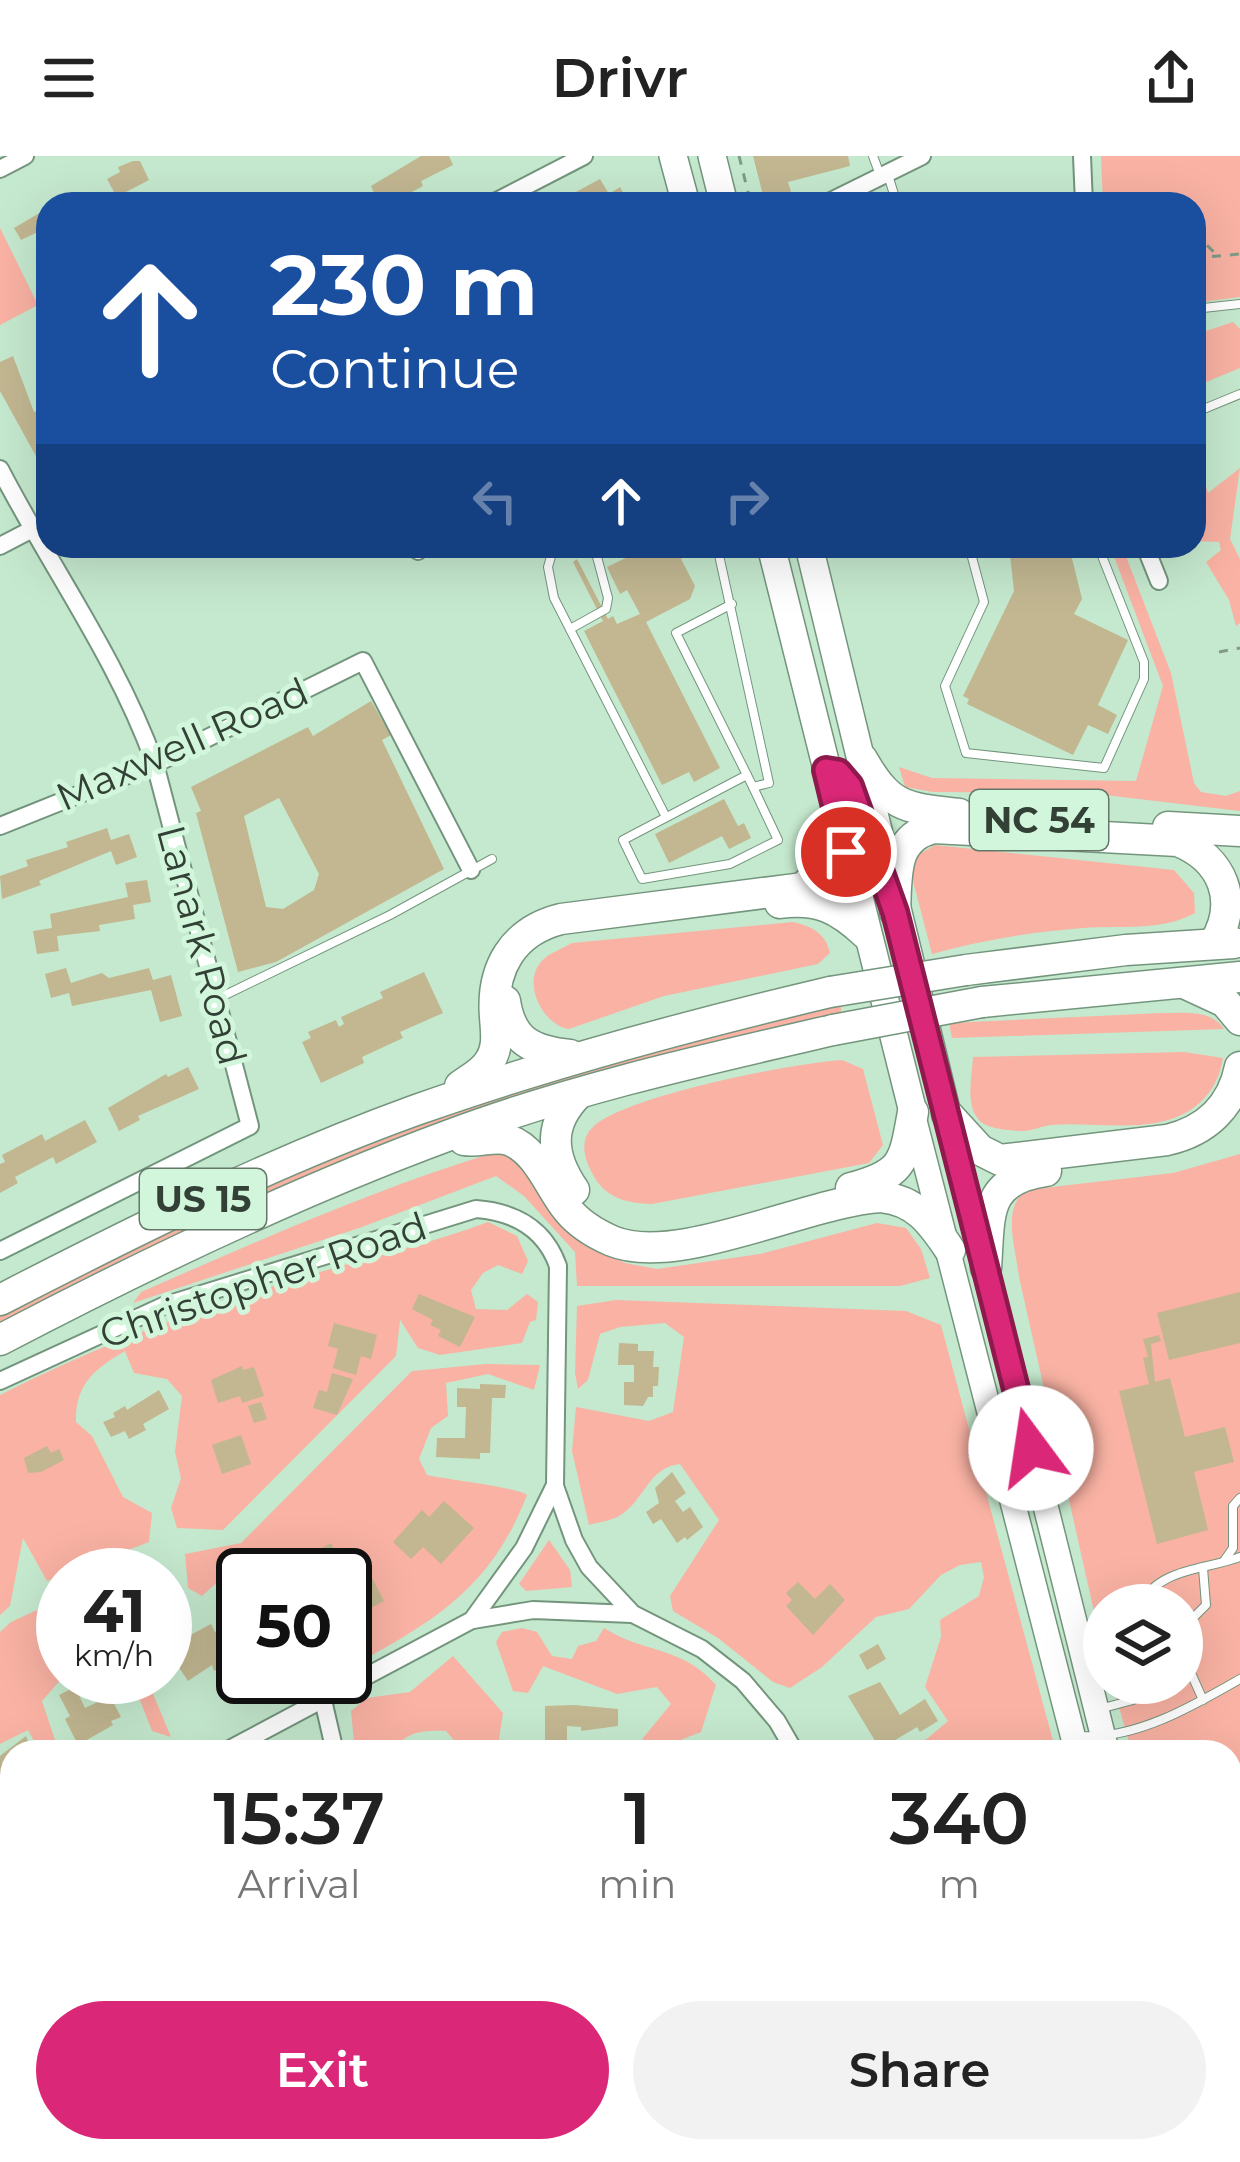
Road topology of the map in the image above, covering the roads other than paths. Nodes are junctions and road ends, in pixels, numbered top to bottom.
1 (25, 156) edge
2 (584, 156) edge
3 (674, 156) edge
4 (712, 156) edge
5 (873, 156) edge
6 (922, 156) edge
7 (1082, 156) edge
8 (0, 169) edge
9 (884, 175) junction
10 (514, 192) edge
11 (683, 192) edge
12 (721, 192) edge
13 (851, 192) edge
14 (892, 192) edge
15 (1084, 192) edge
16 (1240, 304) edge
17 (1206, 308) edge
18 (1240, 394) edge
19 (1206, 408) edge
20 (0, 469) edge
21 (36, 520) edge
22 (36, 528) edge
23 (0, 546) edge
24 (57, 558) edge
25 (551, 558) edge
26 (597, 558) edge
27 (720, 558) edge
28 (774, 558) edge
29 (812, 558) edge
30 (972, 558) edge
31 (1103, 558) edge
32 (1150, 558) edge
33 (1159, 581) dead end
34 (732, 604) junction
35 (570, 629) junction
36 (862, 759) junction
37 (155, 764) junction
38 (826, 770) junction
39 (747, 775) junction
40 (753, 787) junction
41 (836, 811) junction
42 (666, 817) junction
43 (0, 826) edge
44 (1240, 831) edge
45 (492, 859) dead end
46 (471, 870) junction
47 (895, 912) junction
48 (866, 934) junction
49 (1227, 943) edge
50 (1240, 977) edge
51 (1178, 980) junction
52 (216, 1000) junction
53 (1240, 1020) edge
54 (581, 1056) junction
55 (1240, 1067) edge
56 (578, 1094) junction
57 (1240, 1107) edge
58 (413, 1112) junction
59 (913, 1112) junction
60 (947, 1114) junction
61 (447, 1136) junction
62 (950, 1250) junction
63 (0, 1251) edge
64 (986, 1268) junction
65 (0, 1300) edge
66 (0, 1340) edge
67 (0, 1381) edge
68 (555, 1486) junction
69 (1240, 1498) edge
70 (1240, 1557) edge
71 (1224, 1563) junction
72 (1203, 1568) junction
73 (1154, 1584) edge
74 (1203, 1609) edge
75 (633, 1614) junction
76 (472, 1620) junction
77 (372, 1674) edge
78 (1240, 1679) edge
79 (1203, 1700) edge
80 (315, 1704) edge
81 (324, 1704) edge
82 (1119, 1704) edge
83 (1194, 1704) edge
84 (1097, 1710) junction
85 (247, 1740) edge
86 (332, 1740) edge
87 (788, 1740) edge
88 (1074, 1740) edge
89 (1078, 1740) edge
90 (1105, 1740) edge
91 (1117, 1740) edge

1 - 8 street
2 - 10 street
3 - 11 main road
4 - 12 main road
5 - 9 lane
6 - 9 street
7 - 15 street
9 - 13 street
9 - 14 lane
16 - 17 lane
18 - 19 lane
20 - 21 street, Lanark Road
22 - 23 street
24 - 37 street, Lanark Road
25 - 35 lane
26 - 35 lane
27 - 34 lane
28 - 38 main road
29 - 36 main road, NC 54
30 - 31 lane
32 - 33 street
34 - 39 lane
34 - 40 lane
35 - 42 lane
36 - 44 highway, NC 54
36 - 47 main road
37 - 43 street, Maxwell Road
37 - 46 street, Maxwell Road
37 - 52 street, Lanark Road
38 - 41 main road
38 - 47 main road
39 - 40 lane
39 - 42 lane
40 - 42 lane
41 - 48 main road
41 - 58 highway
45 - 46 lane
46 - 52 lane
47 - 49 highway
47 - 60 main road
48 - 54 highway
48 - 59 main road
49 - 54 highway, US 15, bridge
50 - 51 highway, US 15
51 - 53 highway
51 - 56 highway, US 15, bridge
52 - 63 street, Lanark Road
54 - 58 highway, US 15
55 - 60 highway
56 - 59 highway
56 - 61 highway, US 15
57 - 64 highway
58 - 65 highway, US 15
59 - 62 main road
60 - 64 main road
61 - 62 highway
61 - 66 highway, US 15
62 - 88 main road
64 - 84 main road
67 - 68 street, Christopher Road
68 - 75 street
68 - 76 street
69 - 71 lane
70 - 71 lane
71 - 72 lane
72 - 73 lane
72 - 74 lane
75 - 76 street
75 - 87 street
76 - 77 street
78 - 79 lane
80 - 85 street
81 - 86 street
82 - 84 lane
83 - 91 lane
84 - 89 lane
84 - 90 main road

